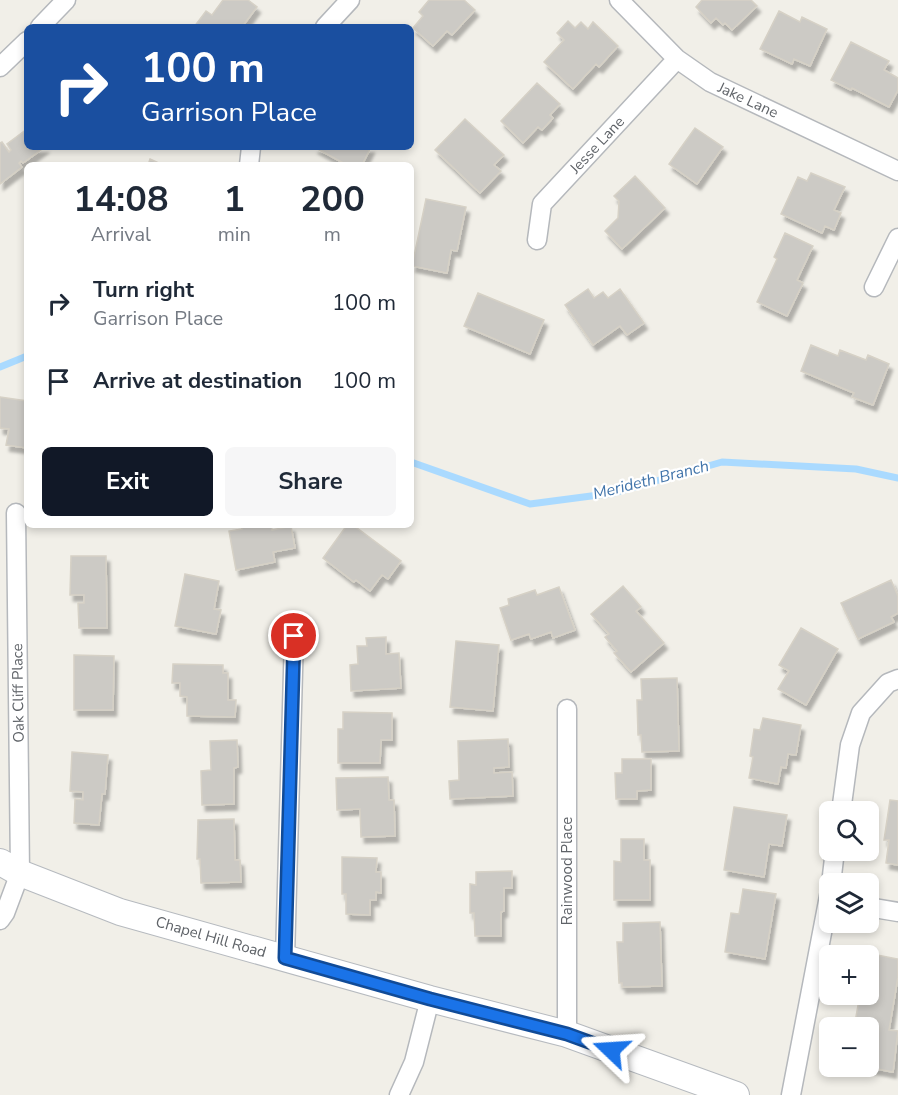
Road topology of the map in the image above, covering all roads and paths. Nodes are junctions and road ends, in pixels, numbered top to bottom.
1 (66, 0) edge
2 (350, 0) edge
3 (619, 0) edge
4 (43, 24) edge
5 (328, 24) edge
6 (24, 44) edge
7 (677, 59) junction
8 (0, 67) edge
9 (898, 171) edge
10 (898, 238) edge
11 (537, 240) dead end
12 (874, 287) dead end
13 (16, 513) dead end
14 (294, 636) dead end
15 (893, 681) edge
16 (567, 709) dead end
17 (842, 801) edge
18 (10, 867) edge
19 (879, 909) edge
20 (898, 912) edge
21 (0, 920) edge
22 (822, 933) edge
23 (285, 958) junction
24 (430, 999) junction
25 (567, 1034) junction
26 (399, 1095) edge
27 (736, 1095) edge
28 (791, 1095) edge

1 - 4 street
2 - 5 street
3 - 7 street, Jake Lane
6 - 8 street
7 - 9 street, Jake Lane
7 - 11 street, Jesse Lane
10 - 12 street
13 - 18 street, Oak Cliff Place
14 - 23 street
15 - 17 street
16 - 25 street, Rainwood Place
18 - 21 street
18 - 23 street, Chapel Hill Road
19 - 20 street
22 - 28 street
23 - 24 street, Chapel Hill Road
24 - 25 street, Chapel Hill Road
24 - 26 street
25 - 27 street, Chapel Hill Road

